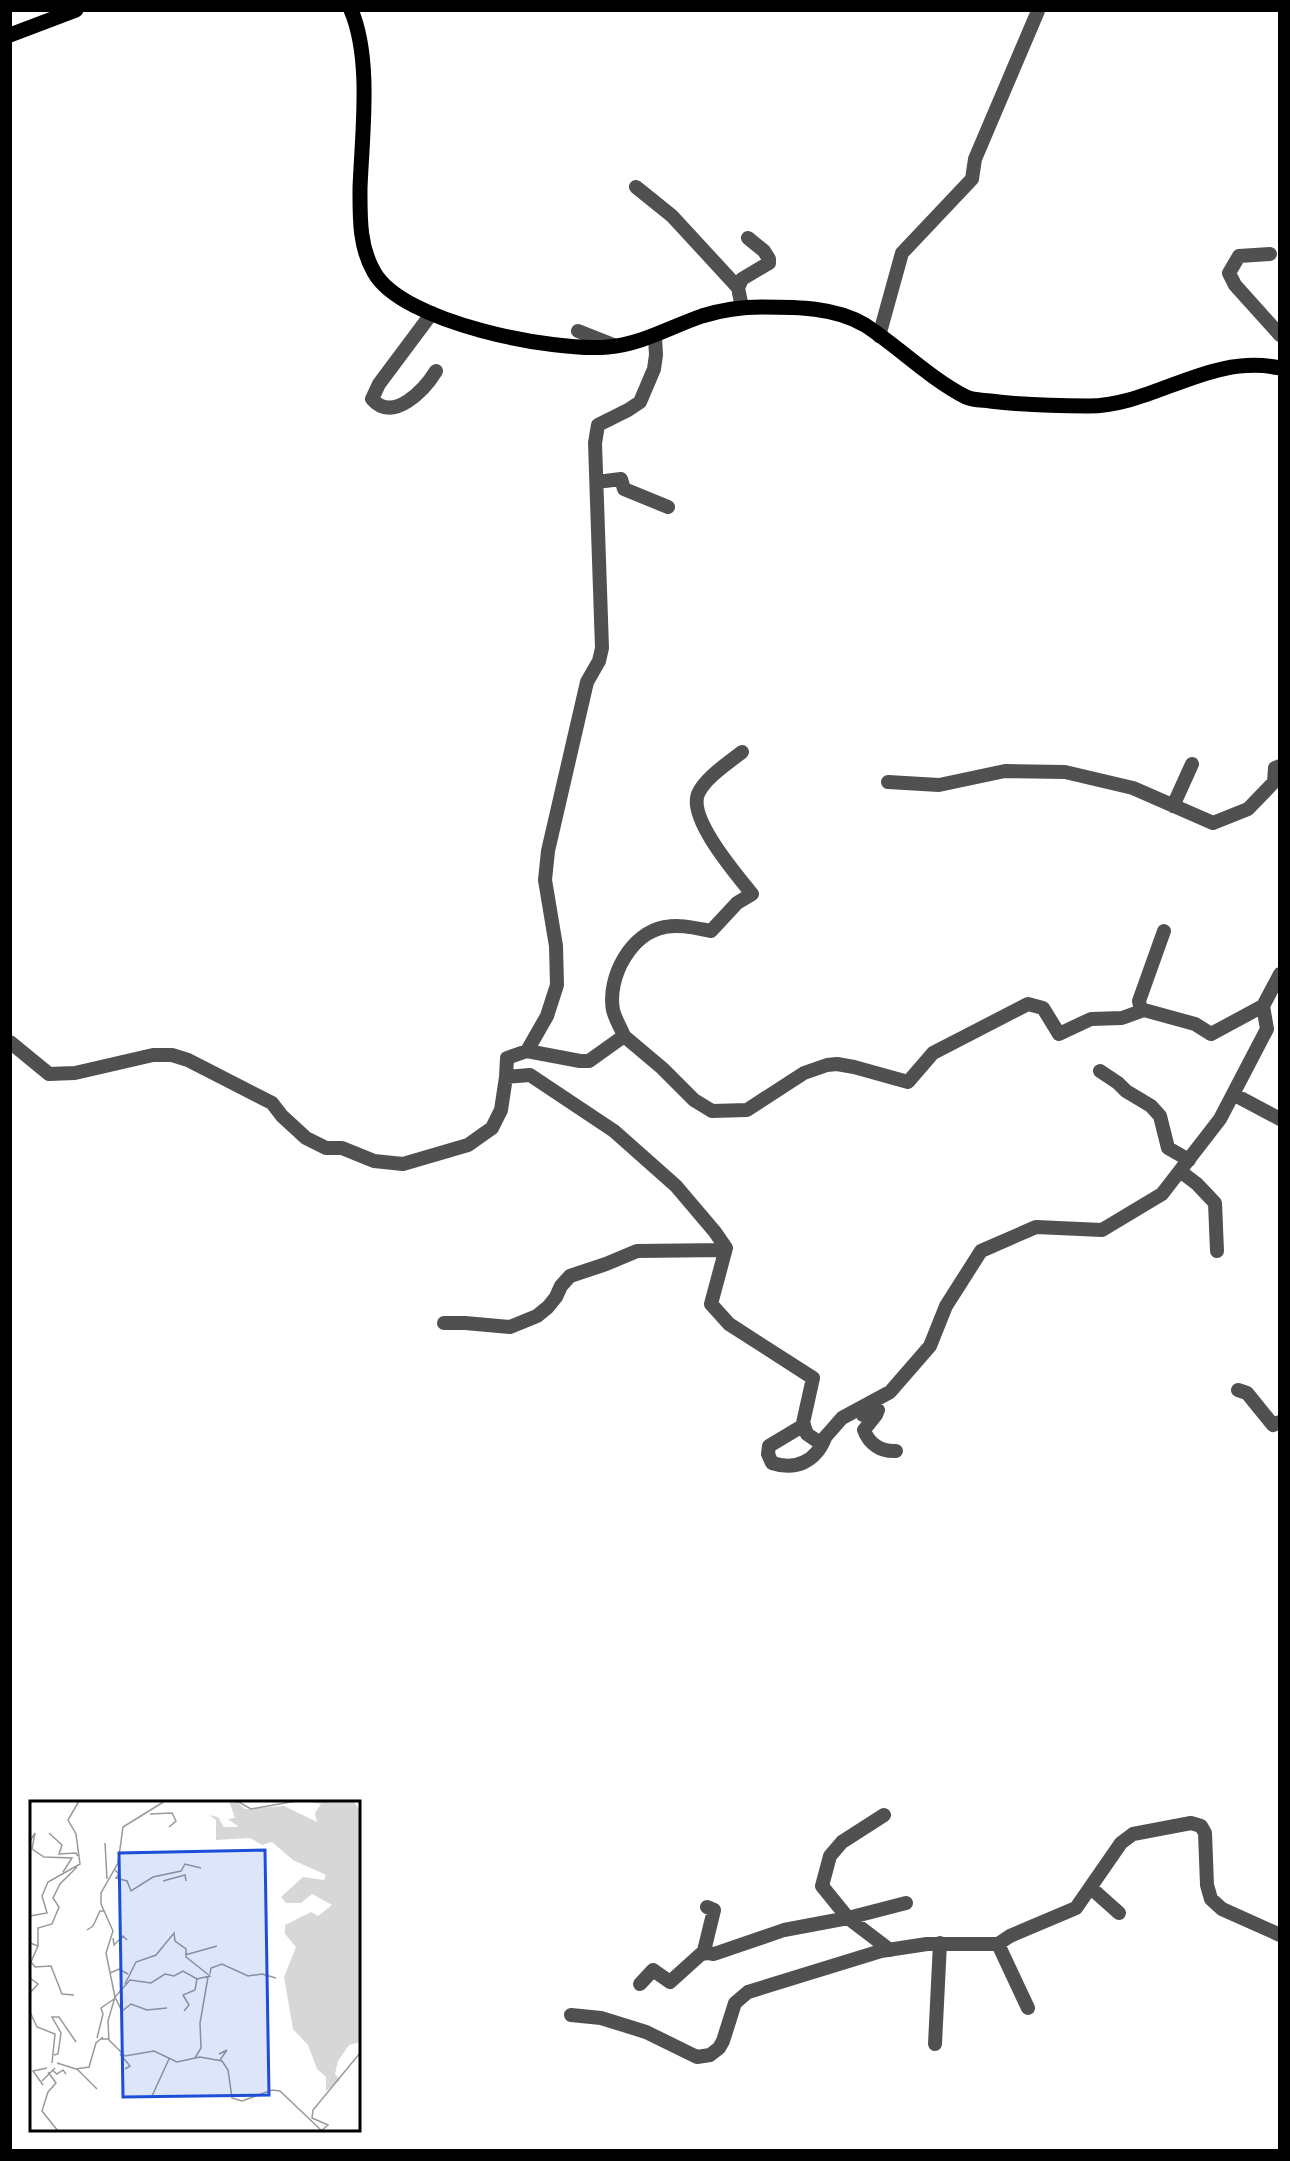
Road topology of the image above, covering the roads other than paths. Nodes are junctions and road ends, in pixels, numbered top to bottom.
1 (76, 10) edge
2 (351, 10) edge
3 (1038, 11) edge
4 (10, 35) edge
5 (636, 187) dead end
6 (748, 238) dead end
7 (1270, 254) dead end
8 (738, 288) junction
9 (742, 307) junction
10 (432, 313) junction
11 (578, 331) dead end
12 (1280, 335) edge
13 (879, 336) junction
14 (655, 337) junction
15 (615, 346) junction
16 (1280, 368) edge
17 (436, 371) dead end
18 (597, 482) junction
19 (668, 507) dead end
20 (742, 752) dead end
21 (1192, 764) dead end
22 (1280, 766) edge
23 (888, 782) dead end
24 (1173, 806) junction
25 (1164, 931) dead end
26 (1280, 974) edge
27 (1276, 988) edge
28 (1263, 1006) junction
29 (1141, 1011) junction
30 (624, 1036) junction
31 (10, 1042) edge
32 (527, 1051) junction
33 (1100, 1071) dead end
34 (506, 1077) junction
35 (1233, 1094) junction
36 (1280, 1119) edge
37 (1184, 1165) junction
38 (725, 1250) junction
39 (1217, 1251) dead end
40 (444, 1323) dead end
41 (1238, 1390) dead end
42 (849, 1414) junction
43 (1280, 1422) edge
44 (804, 1425) junction
45 (825, 1438) junction
46 (896, 1451) dead end
47 (884, 1815) dead end
48 (1091, 1888) junction
49 (906, 1903) dead end
50 (707, 1907) dead end
51 (1119, 1912) dead end
52 (848, 1918) junction
53 (1280, 1935) edge
54 (940, 1943) junction
55 (998, 1944) junction
56 (890, 1950) junction
57 (708, 1953) junction
58 (640, 1984) dead end
59 (1028, 2008) dead end
60 (571, 2015) dead end
61 (935, 2044) dead end

1 - 4 main road
2 - 10 main road
3 - 13 street
5 - 8 street
6 - 8 street
7 - 12 street
8 - 9 street
9 - 13 main road
9 - 14 main road
10 - 15 main road
10 - 17 street
11 - 15 street
13 - 16 main road
14 - 15 main road
14 - 18 street
18 - 19 street
18 - 32 street
20 - 30 street
21 - 24 street
22 - 24 street
23 - 24 street
25 - 29 street
26 - 27 street
27 - 28 street
28 - 29 street
28 - 35 street
29 - 30 street
30 - 32 street
31 - 34 street
32 - 34 street
33 - 37 street
34 - 38 street
35 - 36 street
35 - 37 street
37 - 39 street
37 - 42 street
38 - 40 street
38 - 44 street
41 - 43 street
42 - 45 street
42 - 46 street
44 - 45 street
44 - 45 street
47 - 52 street
48 - 51 street
48 - 53 street
48 - 55 street
49 - 52 street
50 - 57 street
52 - 56 street
52 - 57 street
54 - 55 street
54 - 56 street
54 - 61 street
55 - 59 street
56 - 60 street
57 - 58 street

